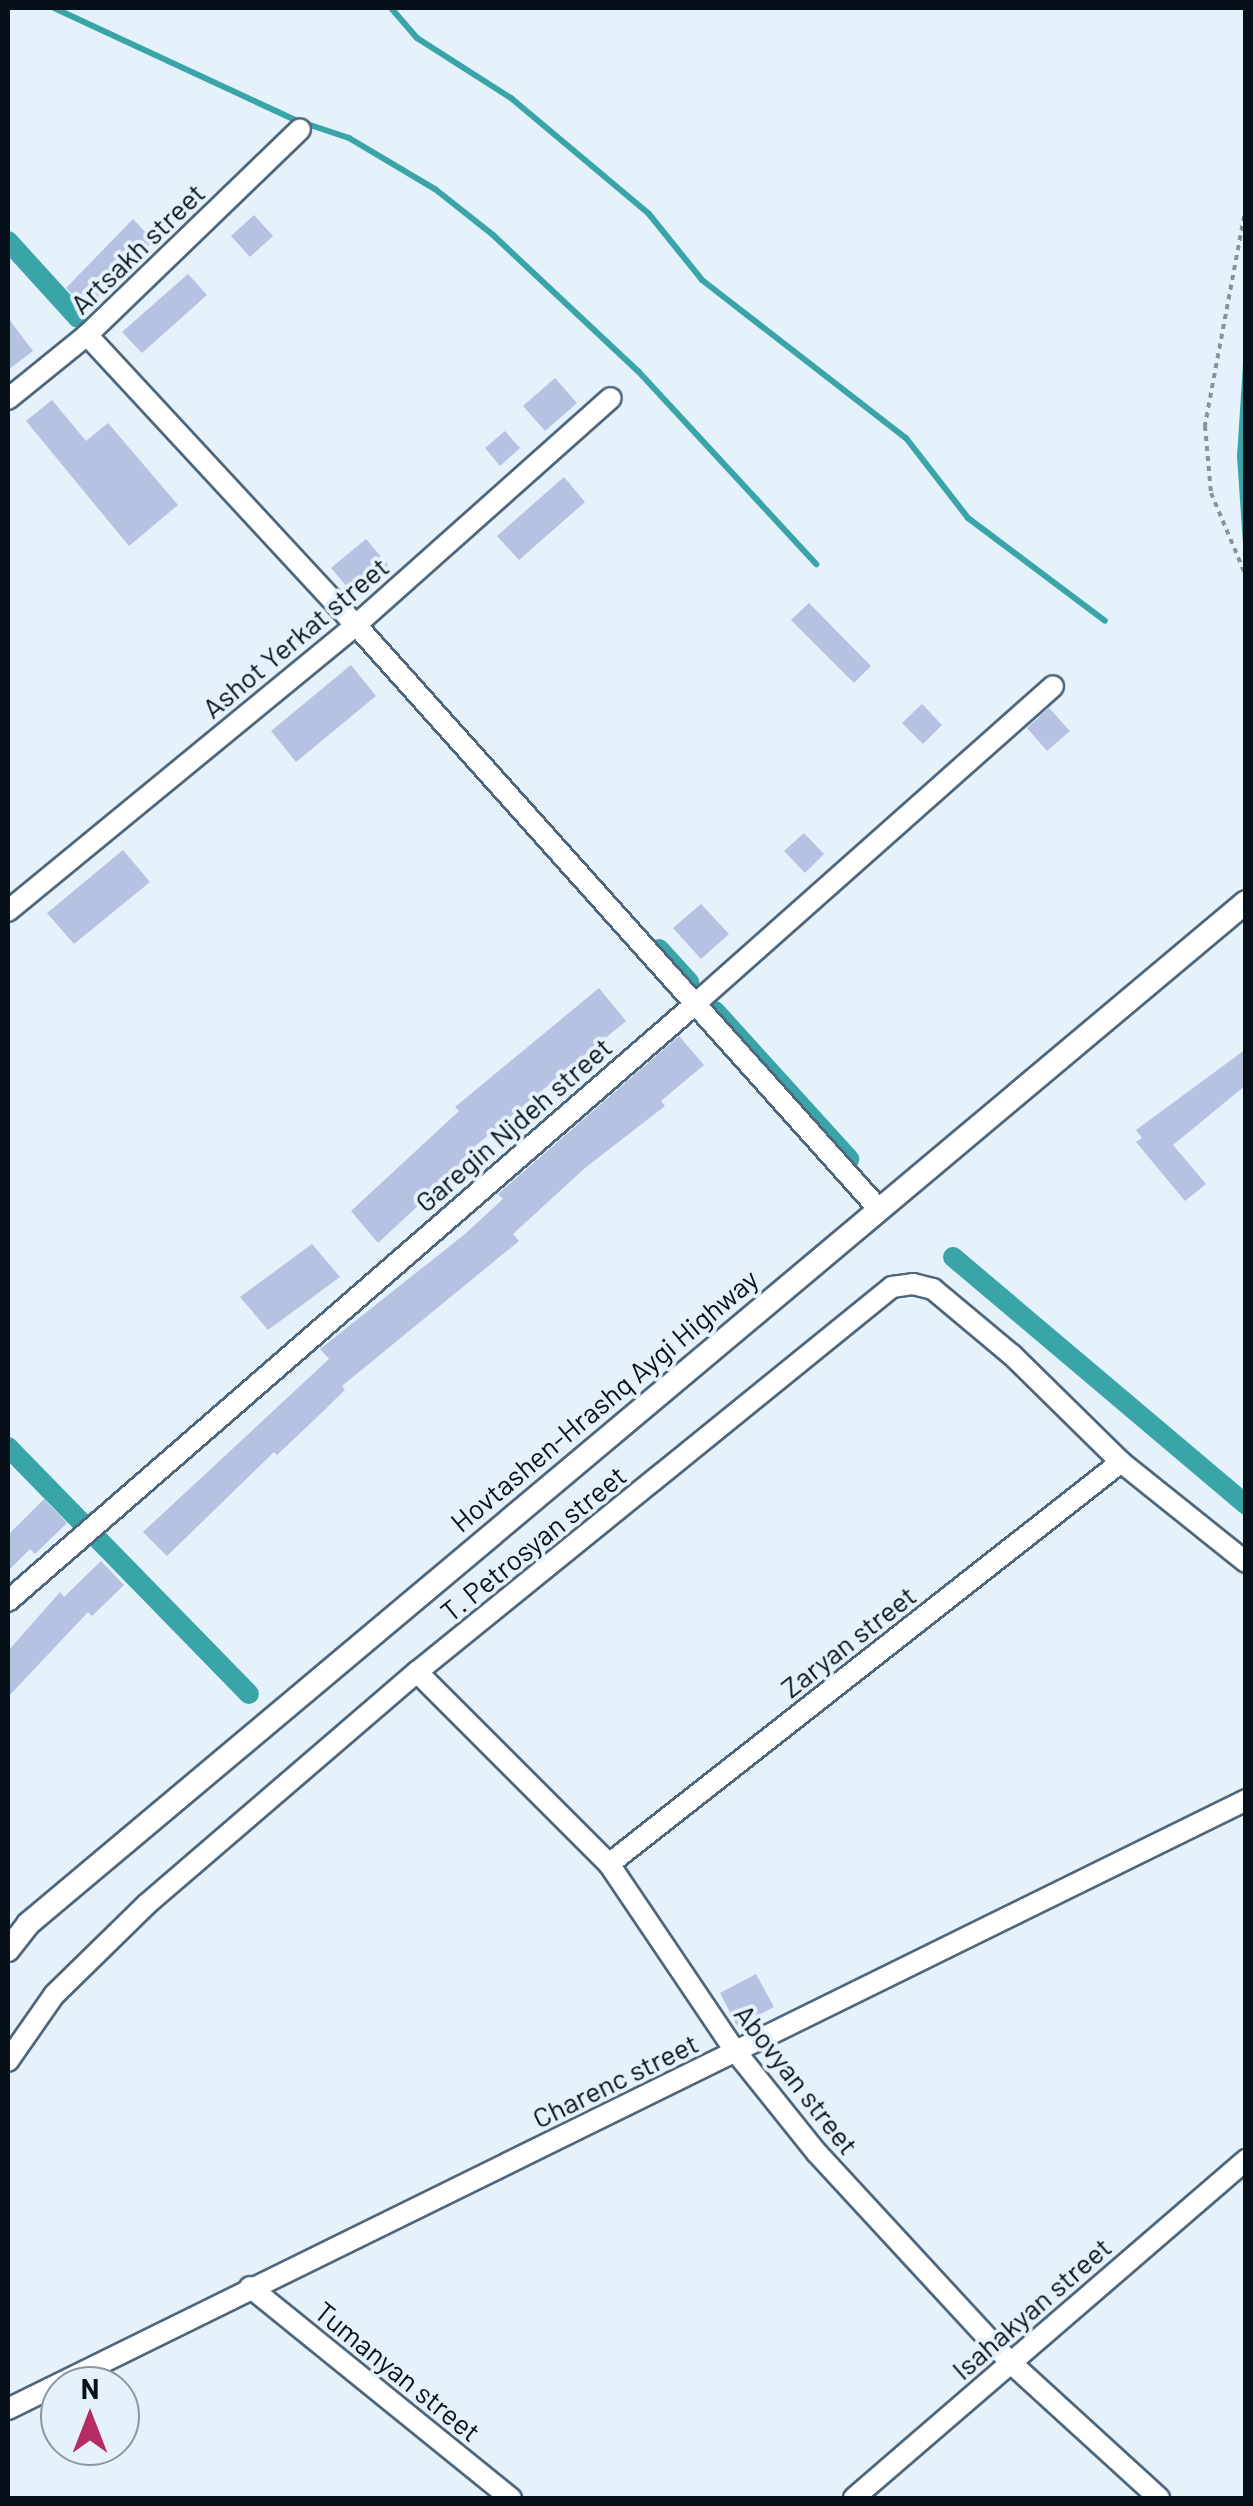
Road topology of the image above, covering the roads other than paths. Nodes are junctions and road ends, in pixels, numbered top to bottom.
1 (300, 129) dead end
2 (87, 335) junction
3 (611, 398) dead end
4 (8, 399) edge
5 (356, 625) junction
6 (1053, 686) dead end
7 (1246, 902) edge
8 (8, 911) edge
9 (694, 1005) junction
10 (878, 1208) junction
11 (1121, 1462) junction
12 (1246, 1562) edge
13 (8, 1601) edge
14 (416, 1672) junction
15 (1246, 1800) edge
16 (610, 1864) junction
17 (8, 1950) edge
18 (736, 2052) junction
19 (8, 2062) edge
20 (1246, 2160) edge
21 (250, 2287) junction
22 (1010, 2362) junction
23 (8, 2409) edge
24 (511, 2498) edge
25 (854, 2498) edge
26 (1159, 2498) edge

1 - 2 street, Artsakh street
2 - 4 street, Artsakh street
2 - 5 street
3 - 5 street, Ashot Yerkat street
5 - 8 street, Ashot Yerkat street
5 - 9 street
6 - 9 street, Garegin Njdeh street
7 - 10 street, Hovtashen-Hrashq Aygi Highway
9 - 10 street
9 - 13 street, Garegin Njdeh street
10 - 17 street, Hovtashen-Hrashq Aygi Highway
11 - 12 street, T. Petrosyan street
11 - 14 street, T. Petrosyan street
11 - 16 street, Zaryan street
14 - 16 street, Abovyan street
14 - 19 street, T. Petrosyan street
15 - 18 street, Charenc street
16 - 18 street, Abovyan street
18 - 21 street, Charenc street
18 - 22 street, Abovyan street
20 - 22 street, Isahakyan street
21 - 23 street, Charenc street
21 - 24 street, Tumanyan street
22 - 25 street, Isahakyan street
22 - 26 street, Abovyan street

